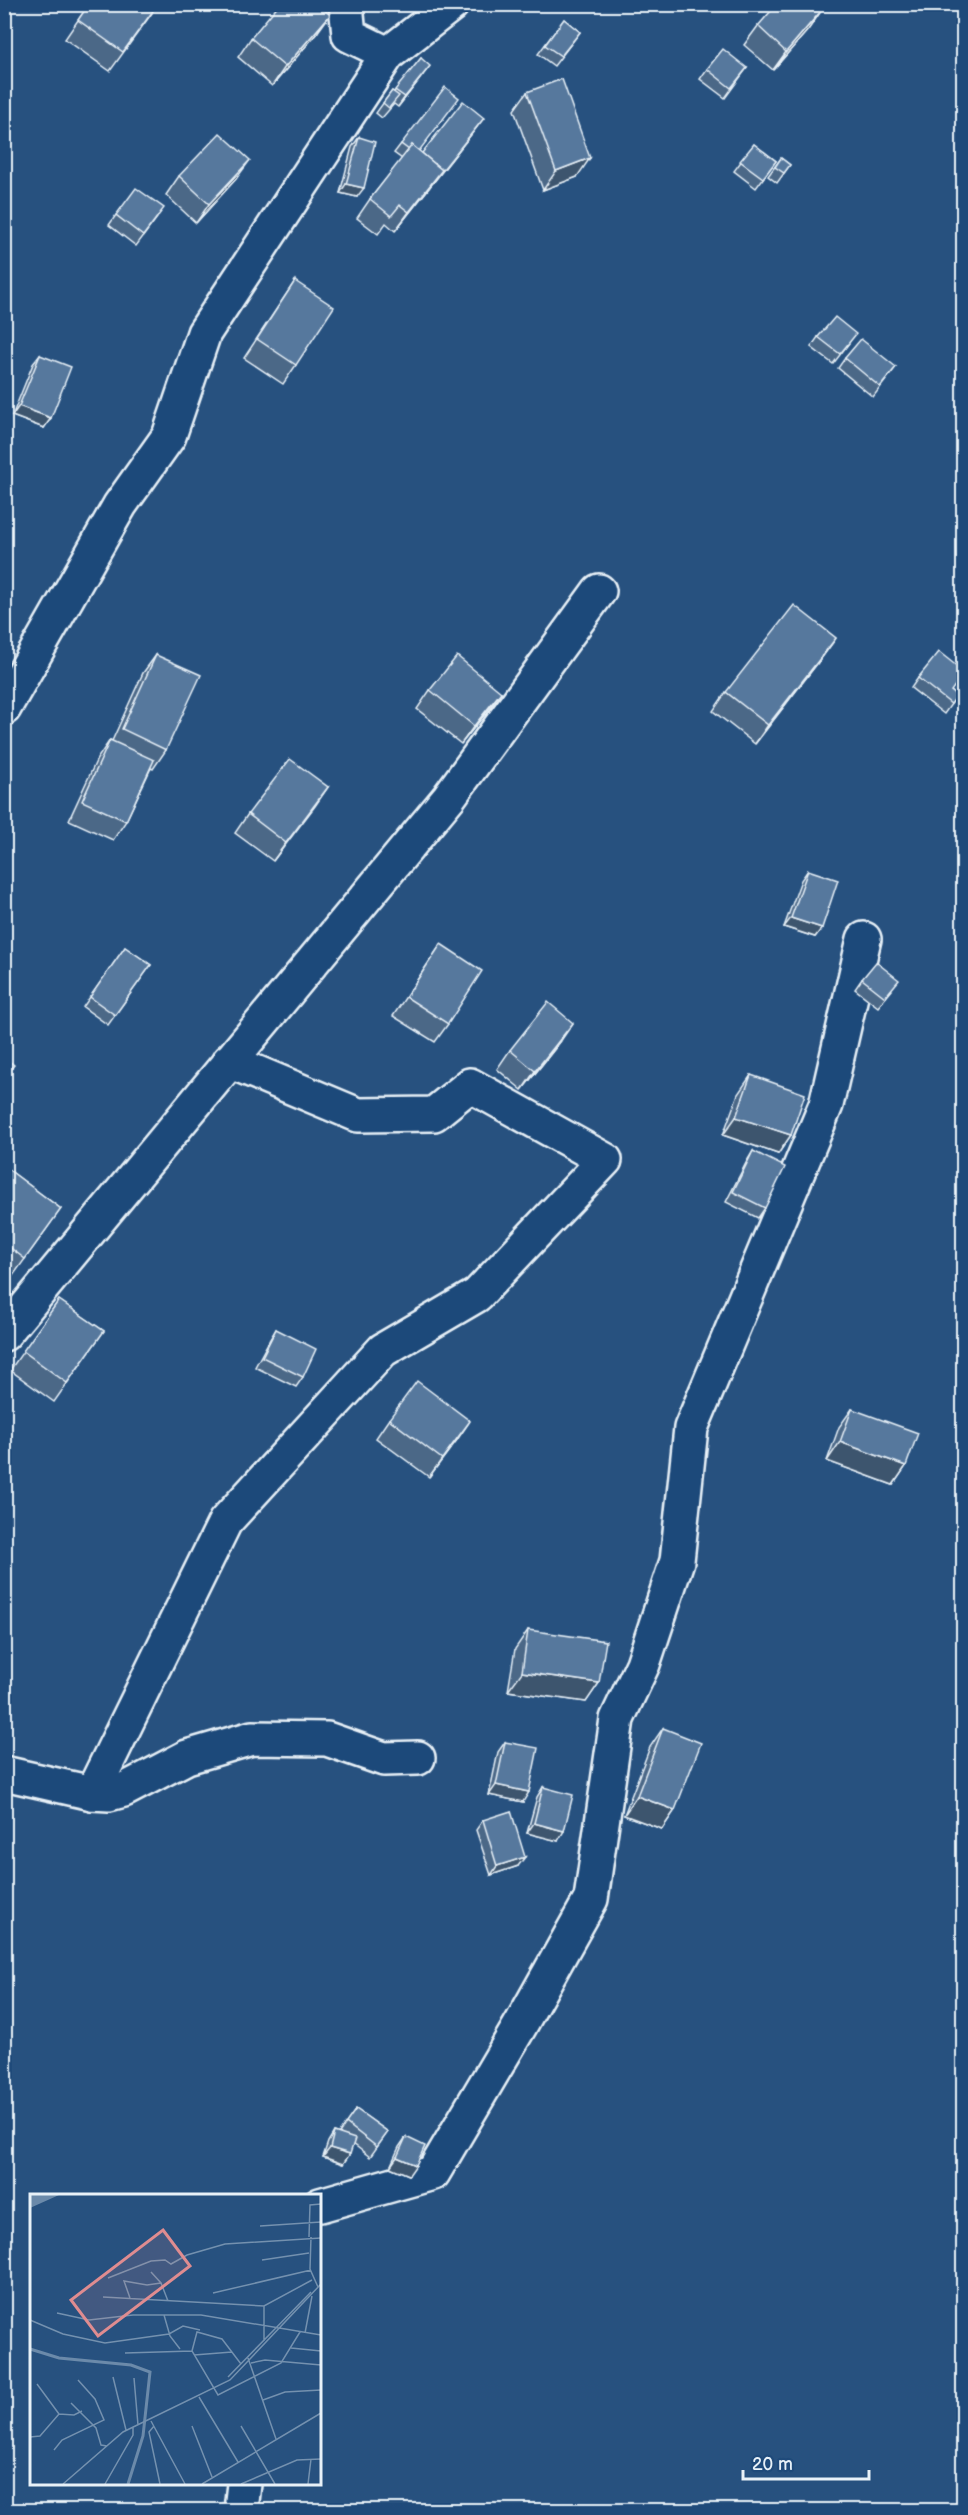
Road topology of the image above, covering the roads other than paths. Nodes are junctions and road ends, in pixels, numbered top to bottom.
1 (346, 4) edge
2 (452, 4) edge
3 (388, 54) junction
4 (599, 591) dead end
5 (4, 708) edge
6 (864, 939) dead end
7 (230, 1061) junction
8 (4, 1334) edge
9 (418, 1758) dead end
10 (4, 1773) edge
11 (92, 1793) junction
12 (321, 2205) edge
13 (244, 2485) edge
14 (241, 2511) edge

1 - 3 street
2 - 3 street
3 - 5 street
4 - 7 street
6 - 12 street
7 - 8 street
7 - 11 street
9 - 11 street
10 - 11 street
13 - 14 street

